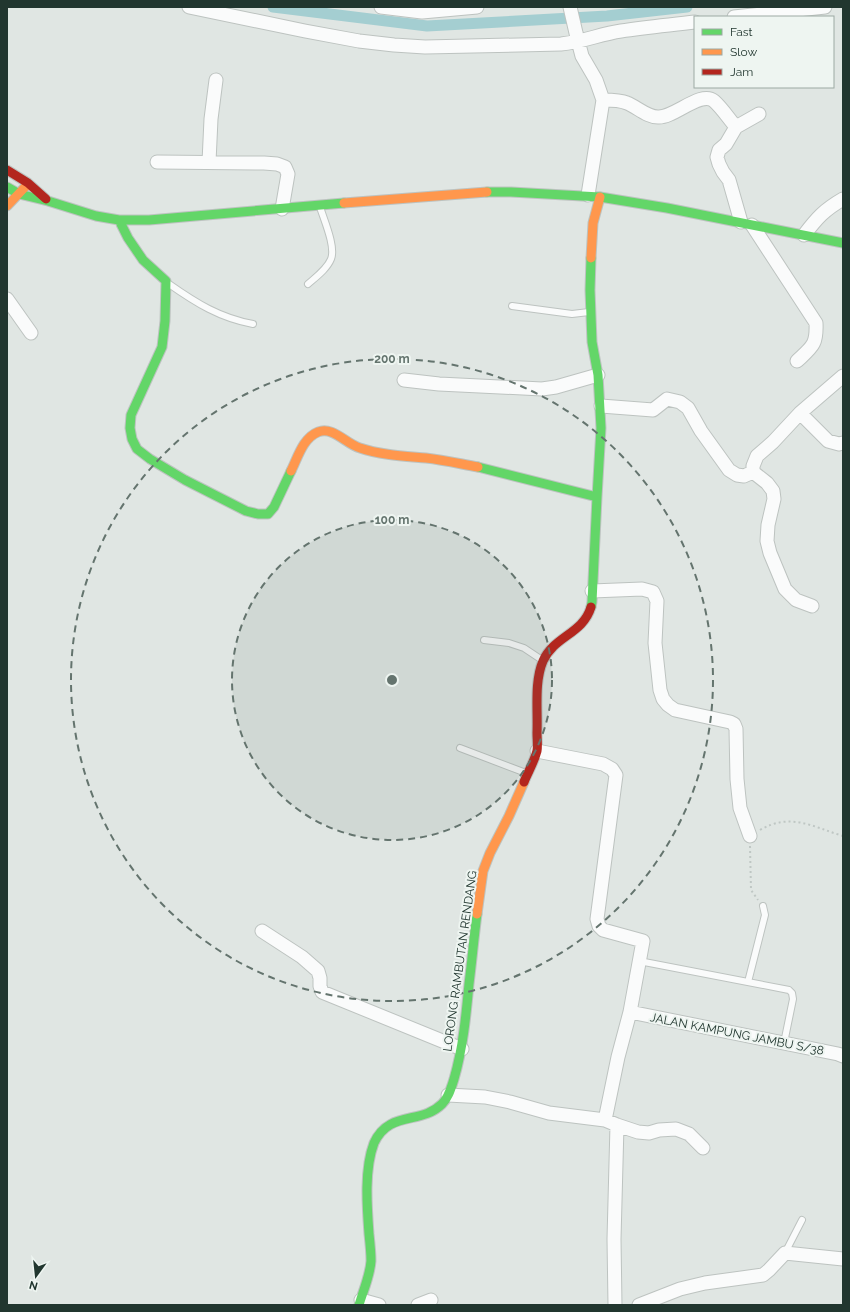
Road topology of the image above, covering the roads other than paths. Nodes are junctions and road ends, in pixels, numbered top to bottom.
1 (188, 7) edge
2 (381, 7) edge
3 (477, 7) edge
4 (570, 7) edge
5 (825, 7) edge
6 (412, 9) edge
7 (743, 16) edge
8 (694, 22) edge
9 (577, 38) junction
10 (216, 80) dead end
11 (603, 100) junction
12 (759, 114) dead end
13 (736, 127) junction
14 (157, 162) dead end
15 (209, 162) junction
16 (7, 170) edge
17 (28, 184) junction
18 (7, 187) edge
19 (19, 194) junction
20 (594, 196) junction
21 (843, 199) edge
22 (48, 201) junction
23 (320, 205) junction
24 (7, 206) edge
25 (282, 209) junction
26 (119, 220) junction
27 (747, 223) junction
28 (804, 235) junction
29 (843, 243) edge
30 (166, 281) junction
31 (308, 284) dead end
32 (7, 299) edge
33 (512, 306) dead end
34 (590, 312) junction
35 (253, 324) dead end
36 (31, 333) dead end
37 (798, 361) dead end
38 (598, 375) junction
39 (843, 376) edge
40 (404, 380) dead end
41 (600, 406) junction
42 (800, 413) junction
43 (843, 443) edge
44 (753, 472) junction
45 (597, 497) junction
46 (592, 591) junction
47 (812, 606) dead end
48 (484, 640) dead end
49 (543, 661) junction
50 (460, 748) dead end
51 (537, 751) junction
52 (526, 773) junction
53 (750, 836) road end
54 (763, 906) road end
55 (262, 931) dead end
56 (639, 961) junction
57 (748, 982) junction
58 (630, 1012) junction
59 (784, 1043) junction
60 (462, 1050) junction
61 (843, 1056) edge
62 (448, 1096) junction
63 (611, 1122) junction
64 (703, 1148) dead end
65 (802, 1220) dead end
66 (784, 1253) junction
67 (843, 1259) edge
68 (431, 1300) dead end
69 (360, 1302) edge
70 (379, 1305) edge
71 (418, 1305) edge
72 (615, 1305) edge
73 (639, 1305) edge

1 - 9 street
2 - 6 street
3 - 6 street
4 - 9 street
5 - 7 street
8 - 9 street
9 - 11 street
10 - 15 street
11 - 13 street
11 - 20 street
12 - 13 street
13 - 27 street
14 - 15 street
15 - 25 street
16 - 17 street
17 - 19 street
17 - 22 street
18 - 19 street
19 - 22 street
19 - 24 street
20 - 23 street
20 - 27 street
20 - 34 street
21 - 28 street
22 - 26 street
23 - 25 street
23 - 31 lane
25 - 26 street
26 - 30 street
27 - 28 street
27 - 37 street
28 - 29 street
30 - 35 lane
30 - 45 street
32 - 36 street
33 - 34 lane
34 - 38 street
38 - 40 street
38 - 41 street
39 - 42 street
41 - 44 street
41 - 45 street
42 - 43 street
42 - 44 street
44 - 47 street
45 - 46 street
46 - 49 street
46 - 53 street
48 - 49 lane
49 - 51 street
50 - 52 lane
51 - 52 street, LORONG RAMBUTAN RENDANG
51 - 56 street
52 - 60 street, LORONG RAMBUTAN RENDANG
54 - 57 lane
55 - 60 street
56 - 57 lane
56 - 58 street
57 - 59 lane
58 - 59 street, JALAN KAMPUNG JAMBU S/38
58 - 63 street
59 - 61 street, JALAN KAMPUNG JAMBU S/38
60 - 62 street, LORONG RAMBUTAN RENDANG
62 - 63 street
62 - 69 street, LORONG RAMBUTAN RENDANG
63 - 64 street
63 - 72 street
65 - 66 lane
66 - 67 street
66 - 73 street
68 - 71 street
69 - 70 street

